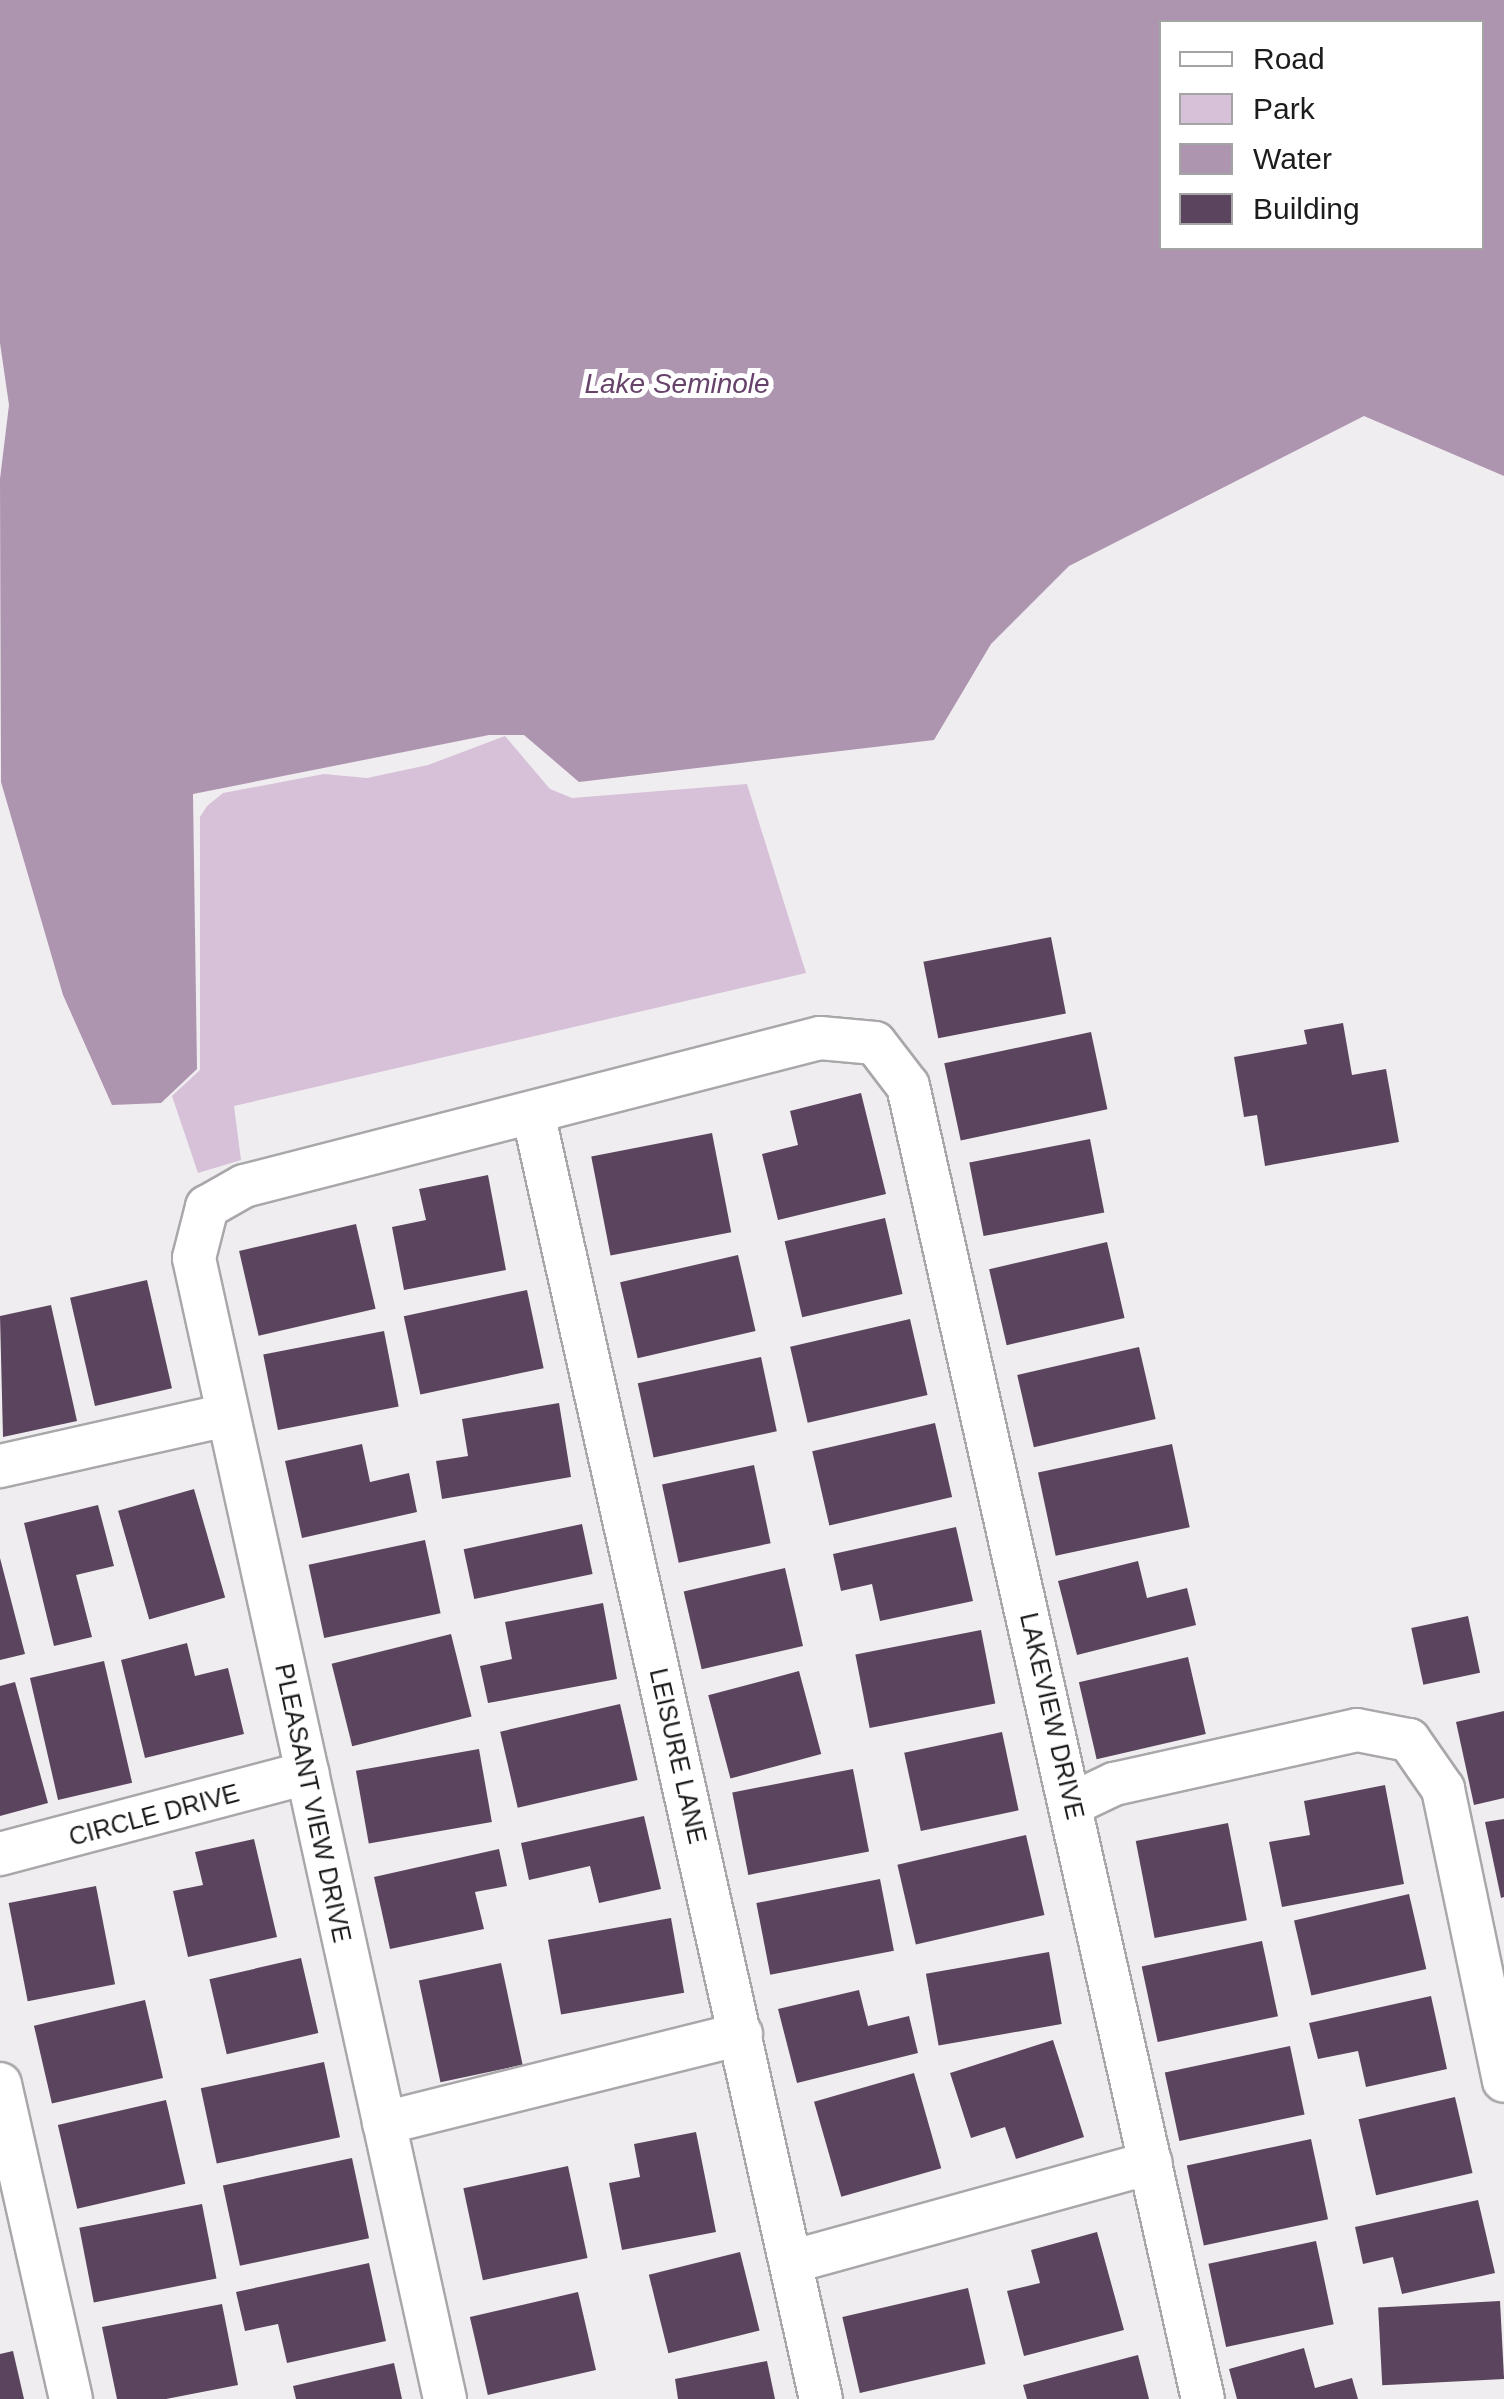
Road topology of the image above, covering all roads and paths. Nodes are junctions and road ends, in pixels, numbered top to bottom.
1 (534, 1114) junction
2 (227, 1415) junction
3 (0, 1466) edge
4 (306, 1773) junction
5 (1072, 1804) junction
6 (0, 1854) edge
7 (741, 2034) junction
8 (1504, 2081) edge
9 (0, 2084) edge
10 (384, 2123) junction
11 (1151, 2163) junction
12 (791, 2262) junction
13 (71, 2399) edge
14 (445, 2399) edge
15 (822, 2399) edge
16 (1204, 2399) edge

1 - 2 street, PLEASANT VIEW DRIVE
1 - 5 street, LAKEVIEW DRIVE
1 - 7 street, LEISURE LANE
2 - 3 street
2 - 4 street, PLEASANT VIEW DRIVE
4 - 6 street, CIRCLE DRIVE
4 - 10 street, PLEASANT VIEW DRIVE
5 - 8 street
5 - 11 street, LAKEVIEW DRIVE
7 - 10 street
7 - 12 street, LEISURE LANE
9 - 13 street
10 - 14 street, PLEASANT VIEW DRIVE
11 - 12 street
11 - 16 street, LAKEVIEW DRIVE
12 - 15 street, LEISURE LANE

